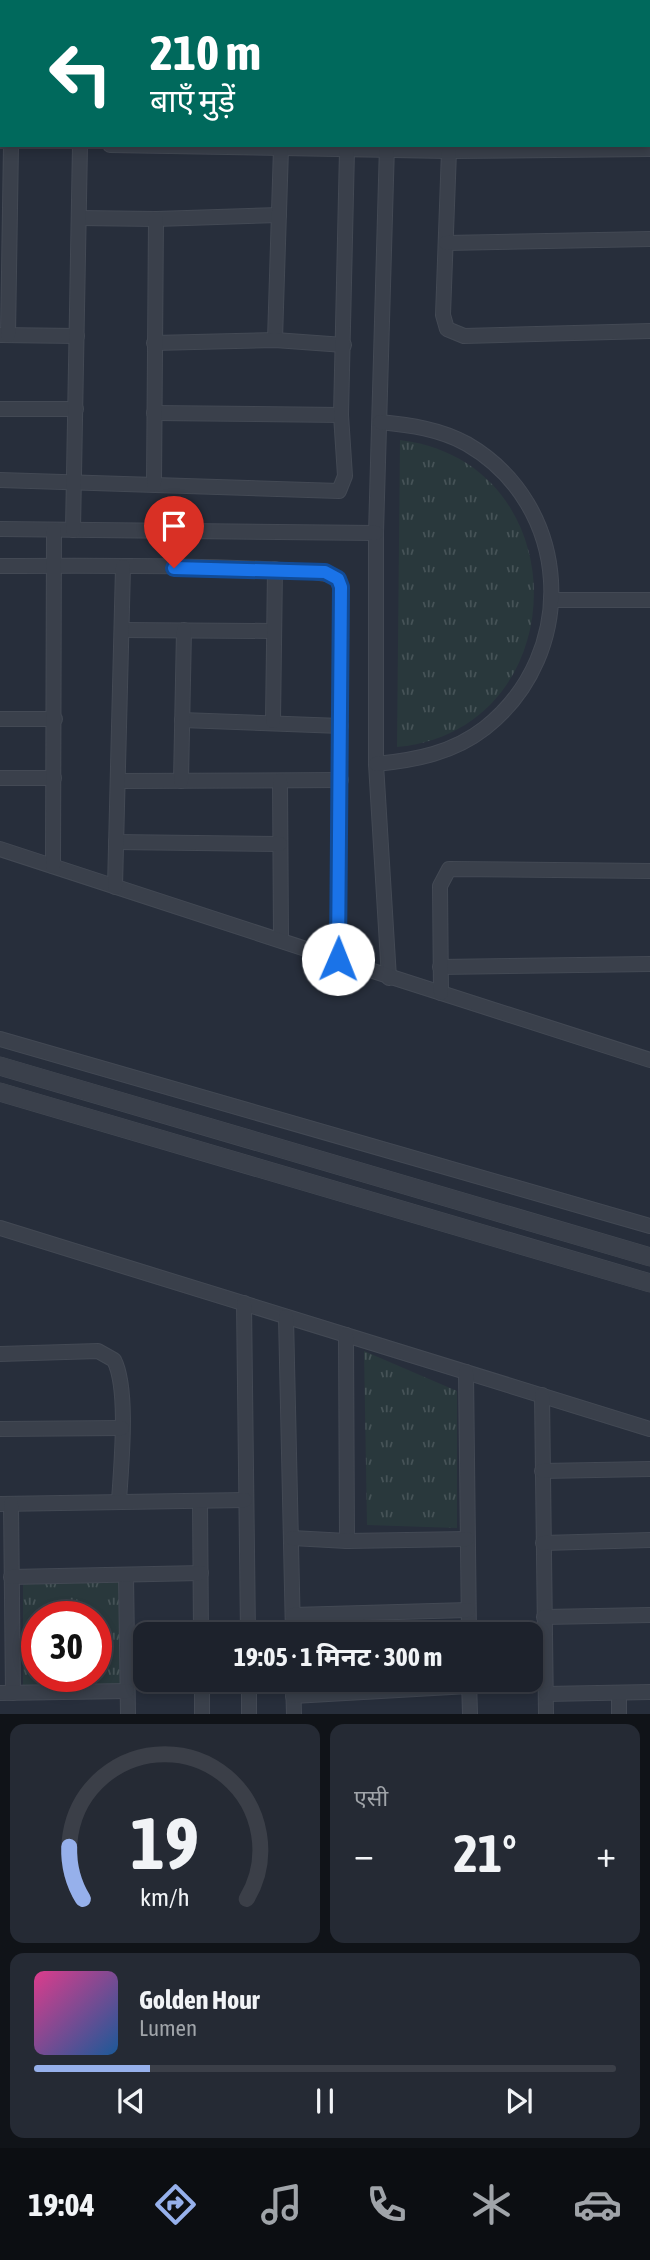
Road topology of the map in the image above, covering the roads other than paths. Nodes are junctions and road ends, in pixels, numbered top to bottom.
1 (11, 147) edge
2 (79, 147) edge
3 (224, 147) edge
4 (281, 148) junction
5 (386, 148) edge
6 (650, 149) edge
7 (347, 150) junction
8 (449, 151) junction
9 (279, 215) junction
10 (5, 217) edge
11 (79, 218) junction
12 (156, 219) junction
13 (650, 239) edge
14 (446, 243) junction
15 (650, 331) edge
16 (4, 335) edge
17 (77, 336) junction
18 (275, 341) junction
19 (154, 343) junction
20 (344, 345) junction
21 (0, 409) edge
22 (76, 410) junction
23 (154, 413) junction
24 (341, 415) junction
25 (380, 422) junction
26 (0, 480) edge
27 (75, 480) junction
28 (154, 484) junction
29 (0, 530) edge
30 (54, 530) junction
31 (72, 530) junction
32 (376, 533) junction
33 (0, 566) edge
34 (56, 566) junction
35 (123, 567) junction
36 (275, 569) junction
37 (554, 600) junction
38 (650, 600) edge
39 (122, 629) junction
40 (184, 630) junction
41 (274, 631) junction
42 (0, 719) edge
43 (55, 719) junction
44 (182, 720) junction
45 (273, 721) junction
46 (341, 726) junction
47 (376, 764) junction
48 (0, 778) edge
49 (54, 778) junction
50 (341, 780) junction
51 (118, 781) junction
52 (181, 781) junction
53 (280, 781) junction
54 (116, 842) junction
55 (280, 844) junction
56 (0, 849) edge
57 (53, 866) junction
58 (650, 871) edge
59 (115, 887) junction
60 (281, 940) junction
61 (338, 959) junction
62 (650, 964) edge
63 (440, 967) junction
64 (389, 978) junction
65 (440, 993) junction
66 (0, 1039) edge
67 (650, 1060) edge
68 (0, 1066) edge
69 (0, 1092) edge
70 (650, 1226) edge
71 (0, 1228) edge
72 (650, 1257) edge
73 (650, 1283) edge
74 (244, 1303) junction
75 (286, 1317) junction
76 (346, 1335) junction
77 (0, 1353) edge
78 (466, 1372) junction
79 (542, 1395) junction
80 (122, 1428) junction
81 (0, 1429) edge
82 (650, 1429) edge
83 (650, 1469) edge
84 (542, 1471) junction
85 (245, 1500) junction
86 (120, 1501) junction
87 (200, 1501) junction
88 (5, 1504) edge
89 (292, 1538) junction
90 (467, 1539) junction
91 (347, 1541) junction
92 (650, 1541) edge
93 (543, 1543) junction
94 (201, 1573) junction
95 (126, 1574) junction
96 (11, 1577) junction
97 (468, 1610) junction
98 (293, 1615) junction
99 (650, 1615) edge
100 (544, 1617) junction
101 (201, 1622) edge
102 (248, 1622) edge
103 (293, 1622) edge
104 (468, 1622) edge
105 (127, 1691) junction
106 (202, 1692) edge
107 (249, 1692) edge
108 (293, 1692) edge
109 (347, 1692) edge
110 (469, 1692) edge
111 (650, 1692) edge
112 (6, 1693) edge
113 (619, 1693) junction
114 (546, 1694) junction
115 (293, 1696) junction
116 (128, 1714) edge
117 (202, 1714) edge
118 (249, 1714) edge
119 (294, 1714) edge
120 (470, 1714) edge
121 (546, 1714) edge
122 (619, 1714) edge

1 - 10 street
2 - 11 street
3 - 4 street
4 - 7 street
4 - 9 street
5 - 7 street
5 - 8 street
5 - 25 street
6 - 8 street
7 - 20 street
8 - 14 street
9 - 12 street
9 - 18 street
10 - 16 street
11 - 12 street
11 - 17 street
12 - 19 street
13 - 14 street
14 - 15 street
16 - 17 street
17 - 22 street
18 - 19 street
18 - 20 street
19 - 23 street
20 - 24 street
21 - 22 street
22 - 27 street
23 - 24 street
23 - 28 street
24 - 28 street
25 - 32 street
25 - 37 street
26 - 27 street
27 - 28 street
27 - 31 street
29 - 30 street
30 - 31 street
30 - 34 street
31 - 32 street
32 - 47 street
33 - 34 street
34 - 35 street
34 - 43 street
35 - 36 street
35 - 39 street
36 - 41 street
36 - 46 street
37 - 38 street
37 - 47 street
39 - 40 street
39 - 51 street
40 - 41 street
40 - 44 street
41 - 45 street
42 - 43 street
43 - 49 street
44 - 45 street
44 - 52 street
45 - 46 street
46 - 50 street
47 - 64 street
48 - 49 street
49 - 57 street
50 - 53 street
50 - 61 street
51 - 52 street
51 - 54 street
52 - 53 street
53 - 55 street
54 - 55 street
54 - 59 street
55 - 60 street
56 - 57 street
57 - 59 street
58 - 63 street
59 - 60 street
60 - 61 street
61 - 64 street
62 - 63 street
63 - 65 street
64 - 65 street
65 - 67 street
66 - 70 street
68 - 72 street
69 - 73 street
71 - 74 street
74 - 75 street
74 - 85 street
75 - 76 street
75 - 89 street
76 - 78 street
76 - 91 street
77 - 80 street
78 - 79 street
78 - 90 street
79 - 82 street
79 - 84 street
80 - 81 street
80 - 86 street
83 - 84 street
84 - 93 street
85 - 87 street
85 - 102 street
86 - 87 street
86 - 88 street
87 - 94 street
88 - 96 street
89 - 91 street
89 - 98 street
90 - 91 street
90 - 97 street
92 - 93 street
93 - 100 street
94 - 95 street
94 - 101 street
95 - 96 street
95 - 105 street
96 - 112 street
97 - 98 street
97 - 104 street
98 - 103 street
99 - 100 street
100 - 114 street
105 - 112 street
105 - 116 street
106 - 117 street
107 - 118 street
108 - 115 street
109 - 115 street
110 - 120 street
111 - 113 street
113 - 114 street
113 - 122 street
114 - 121 street
115 - 119 street

